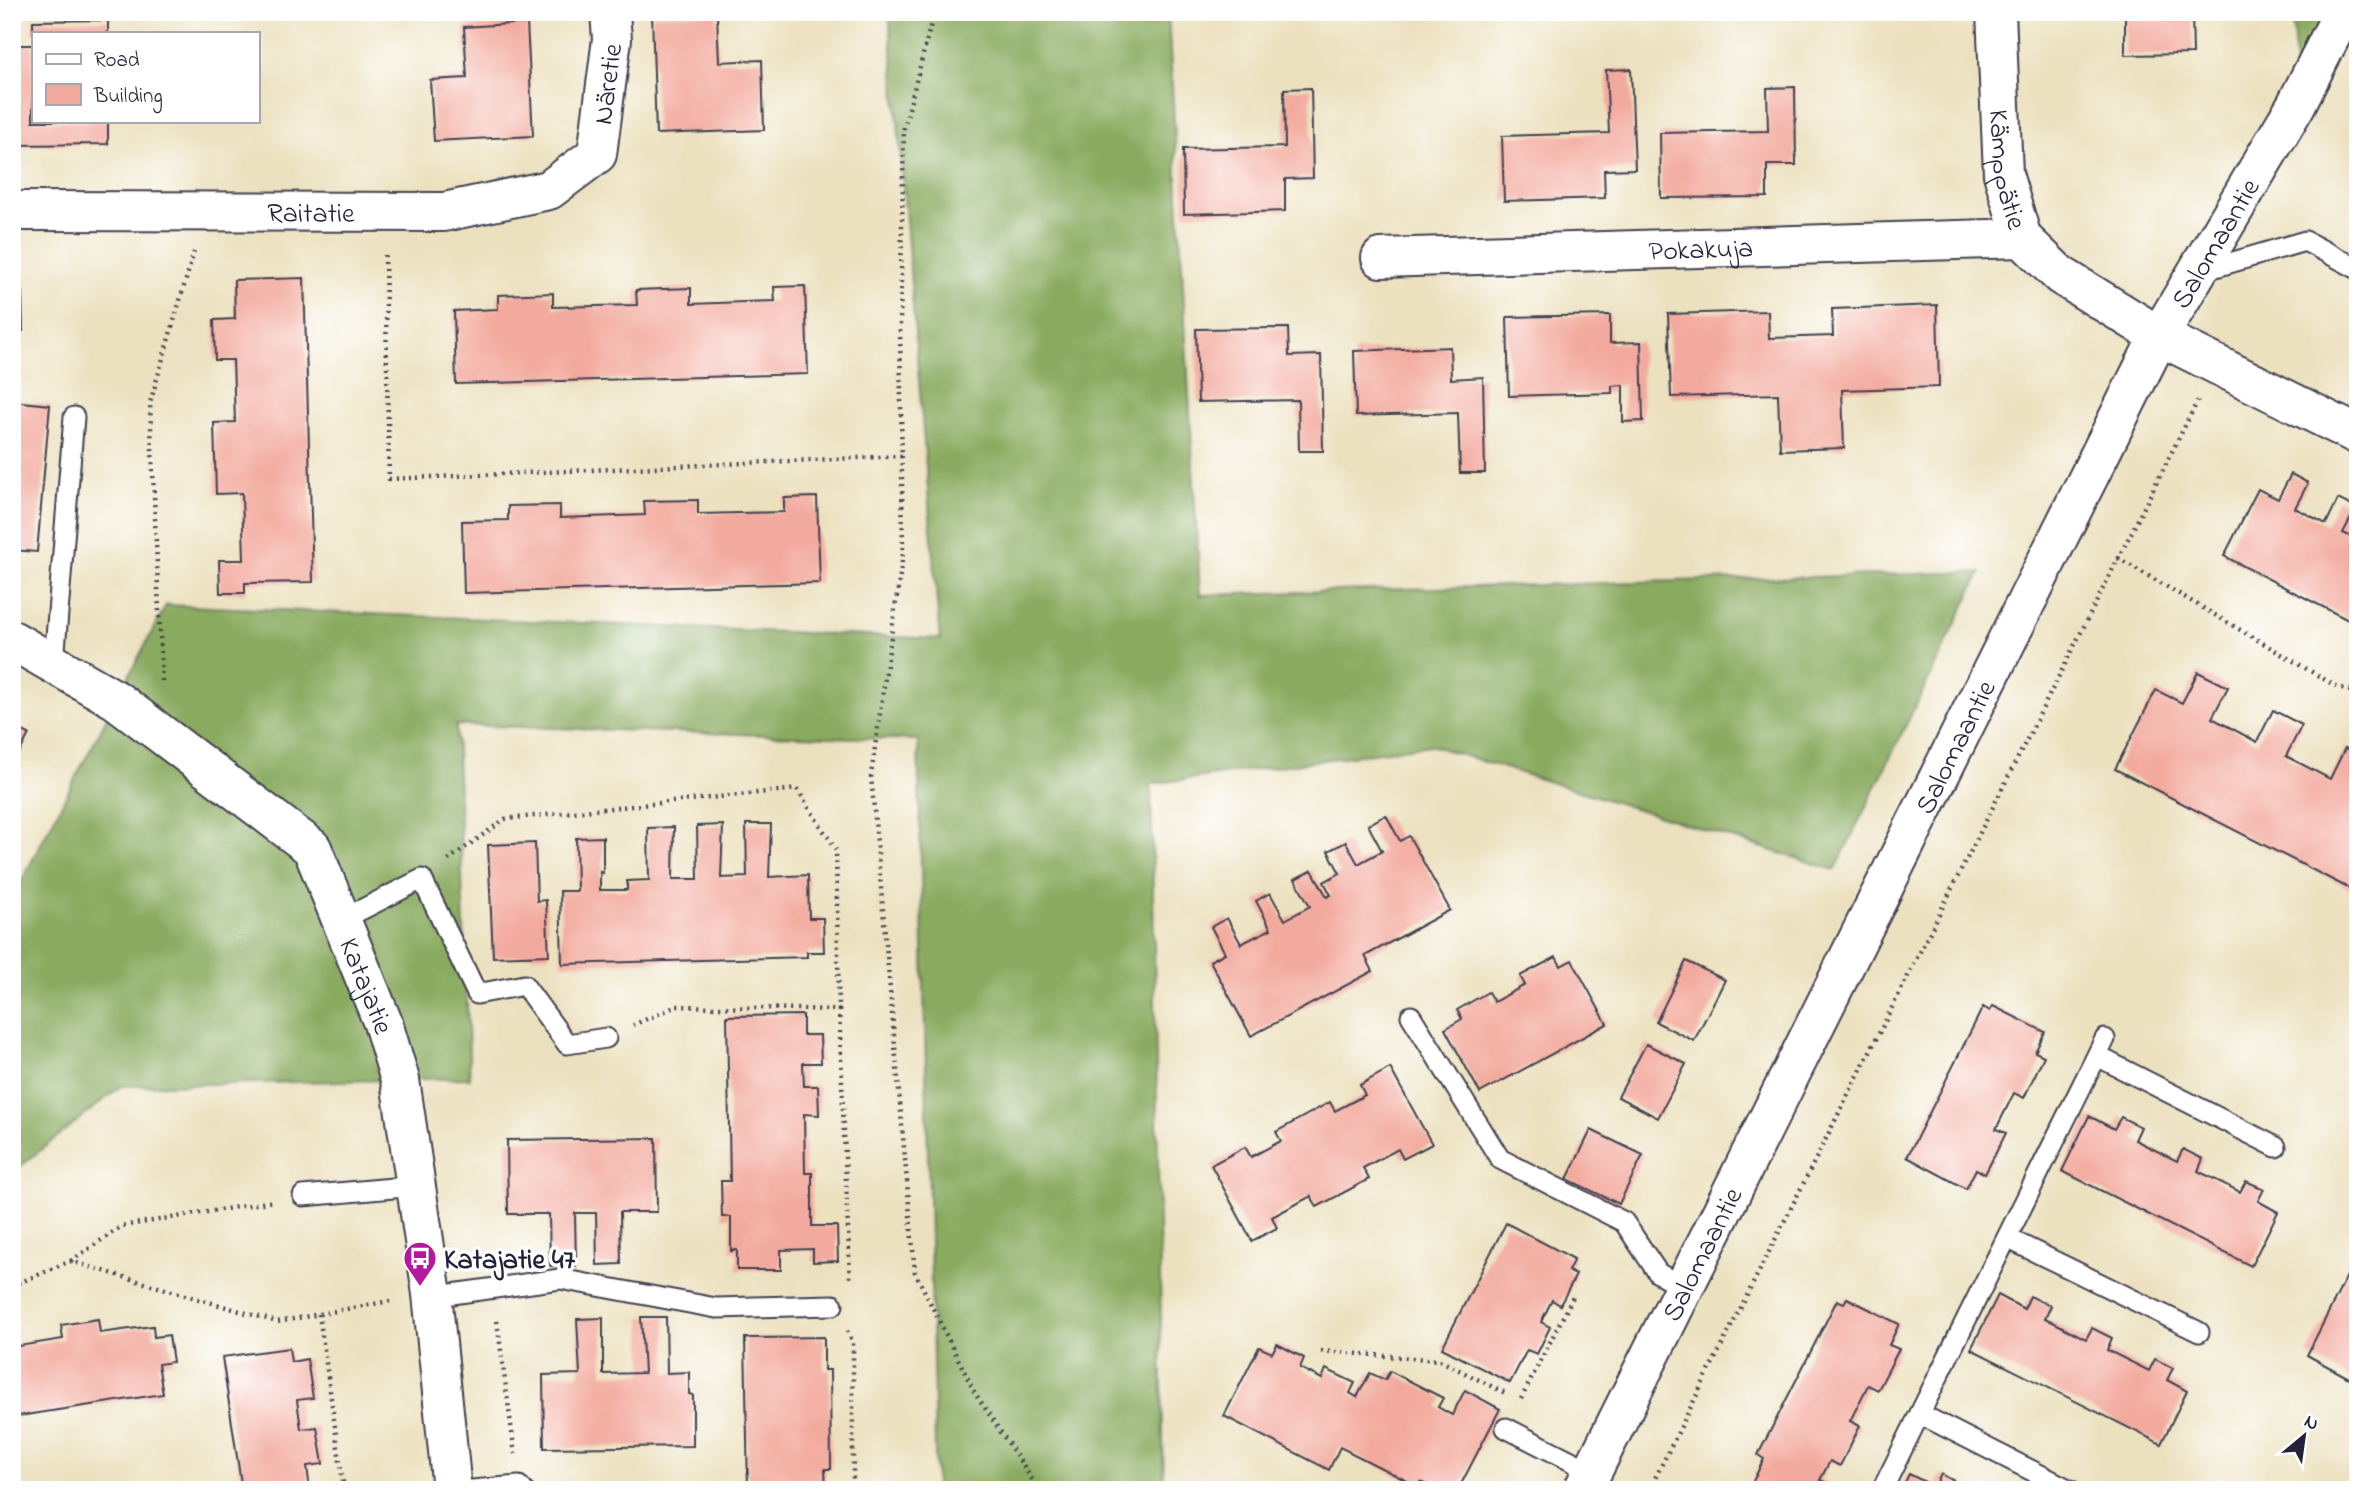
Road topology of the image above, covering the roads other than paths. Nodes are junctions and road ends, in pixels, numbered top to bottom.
1 (610, 12) edge
2 (1996, 12) edge
3 (2343, 12) edge
4 (597, 155) joint
5 (12, 211) edge
6 (2021, 238) junction
7 (1381, 258) dead end
8 (2358, 269) edge
9 (2195, 273) junction
10 (2159, 336) junction
11 (74, 417) dead end
12 (2358, 435) edge
13 (12, 640) edge
14 (54, 662) junction
15 (341, 920) junction
16 (1410, 1016) dead end
17 (606, 1038) road end
18 (2276, 1147) dead end
19 (416, 1186) junction
20 (303, 1196) road end
21 (2007, 1238) junction
22 (1685, 1288) junction
23 (432, 1294) junction
24 (833, 1305) road end
25 (2199, 1332) dead end
26 (1920, 1414) junction
27 (1506, 1428) road end
28 (1588, 1481) edge
29 (521, 1488) edge
30 (452, 1490) edge
31 (472, 1490) edge
32 (1882, 1490) edge
33 (2070, 1490) edge

1 - 4 street, Näretie
2 - 6 street, Kämppätie
3 - 9 street, Salomaantie
4 - 5 street, Raitatie
6 - 7 street, Pokakuja
6 - 10 street, Kämppätie
8 - 9 lane
9 - 10 street, Salomaantie
10 - 12 street, Kämppätie
10 - 22 street, Salomaantie
11 - 14 lane
13 - 14 street, Katajatie
14 - 15 street, Katajatie
15 - 17 lane
15 - 19 street, Katajatie
16 - 22 lane
18 - 21 lane
19 - 20 lane
19 - 23 street, Katajatie
21 - 25 lane
21 - 26 lane
22 - 28 street, Salomaantie
23 - 24 lane
23 - 30 street, Katajatie
26 - 32 lane
26 - 33 lane
27 - 28 lane
29 - 31 lane

